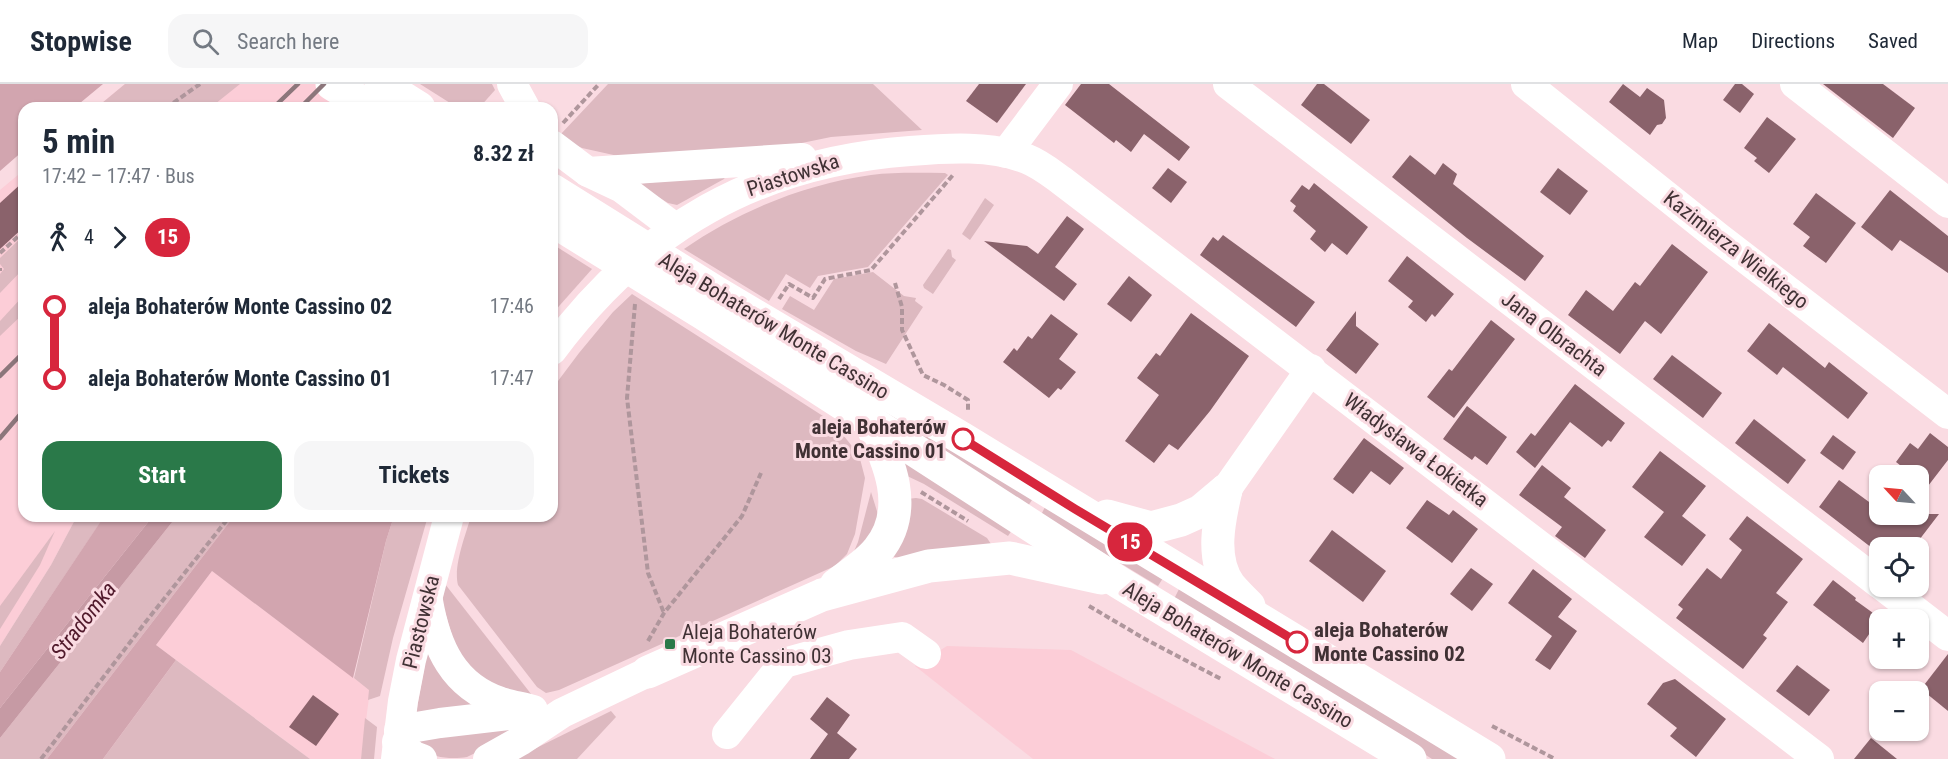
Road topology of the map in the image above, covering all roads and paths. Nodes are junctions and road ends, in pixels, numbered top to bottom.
1 (200, 84) edge
2 (333, 84) edge
3 (381, 84) edge
4 (512, 84) edge
5 (599, 84) edge
6 (1058, 84) edge
7 (1228, 84) edge
8 (1526, 84) edge
9 (1795, 84) edge
10 (174, 102) edge
11 (362, 102) edge
12 (410, 102) edge
13 (522, 102) edge
14 (558, 134) edge
15 (558, 138) edge
16 (1006, 153) junction
17 (841, 159) junction
18 (958, 170) dead end
19 (588, 172) junction
20 (558, 194) edge
21 (1948, 202) edge
22 (558, 223) edge
23 (675, 228) junction
24 (18, 236) edge
25 (0, 253) edge
26 (895, 283) dead end
27 (785, 290) dead end
28 (635, 302) dead end
29 (711, 304) junction
30 (558, 342) edge
31 (1311, 369) junction
32 (968, 410) dead end
33 (1948, 414) edge
34 (869, 420) junction
35 (761, 473) dead end
36 (915, 488) dead end
37 (1226, 490) junction
38 (1075, 509) junction
39 (225, 522) edge
40 (447, 522) edge
41 (972, 524) dead end
42 (1869, 576) edge
43 (1120, 583) junction
44 (822, 595) junction
45 (427, 596) junction
46 (1897, 597) edge
47 (1083, 602) dead end
48 (664, 614) junction
49 (1262, 620) junction
50 (1948, 636) edge
51 (1145, 639) dead end
52 (926, 654) dead end
53 (647, 660) junction
54 (547, 711) junction
55 (727, 734) dead end
56 (398, 744) edge
57 (41, 759) edge
58 (423, 759) edge
59 (488, 759) edge
60 (1410, 759) edge
61 (1489, 759) edge
62 (1819, 759) edge

1 - 10 path
2 - 11 main road
3 - 12 main road
4 - 13 street
5 - 14 path
6 - 16 street
7 - 42 street, Jana Olbrachta
8 - 33 street, Kazimierza Wielkiego
9 - 21 street
15 - 19 street
16 - 17 street, Piastowska
16 - 31 street, Władysława Łokietka
17 - 19 street
17 - 23 street, Piastowska
18 - 27 path
19 - 23 street
20 - 29 main road, Aleja Bohaterów Monte Cassino
22 - 29 main road, Aleja Bohaterów Monte Cassino
23 - 30 street, Piastowska
24 - 25 path
26 - 32 path
28 - 48 path
29 - 34 main road, Aleja Bohaterów Monte Cassino
29 - 38 main road, Aleja Bohaterów Monte Cassino
31 - 37 street
31 - 62 street, Władysława Łokietka
34 - 43 main road, Aleja Bohaterów Monte Cassino
34 - 44 main road
35 - 48 path
36 - 41 path
37 - 38 main road
37 - 49 main road
38 - 49 main road, Aleja Bohaterów Monte Cassino
39 - 57 path
40 - 45 street, Piastowska
43 - 44 main road
43 - 60 main road, Aleja Bohaterów Monte Cassino
44 - 53 main road
45 - 54 street
45 - 56 street, Piastowska
46 - 50 street
47 - 51 path
48 - 53 path
49 - 61 main road, Aleja Bohaterów Monte Cassino
52 - 55 street
53 - 54 street
54 - 56 street
54 - 59 street
56 - 58 street

